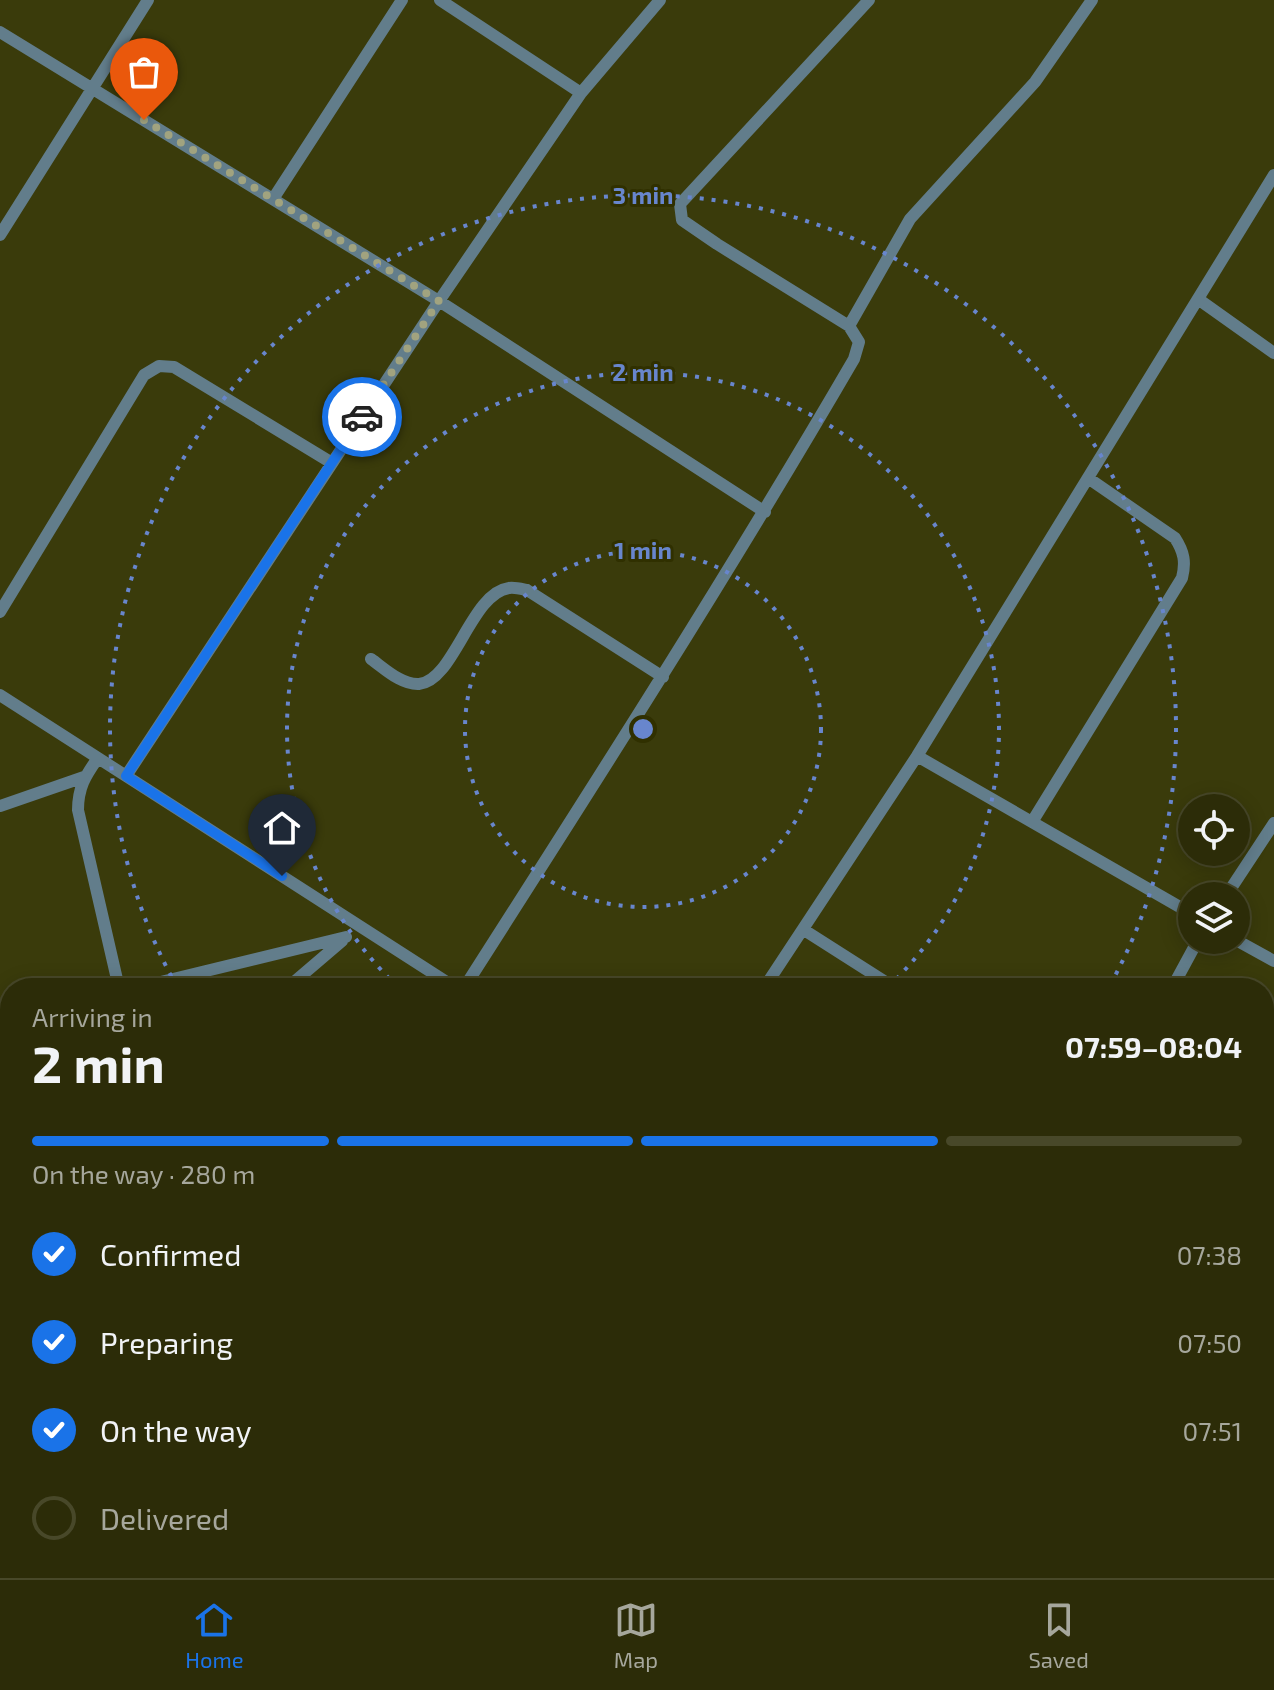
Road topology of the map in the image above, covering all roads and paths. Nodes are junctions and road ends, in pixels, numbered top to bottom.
1 (148, 0) edge
2 (402, 0) edge
3 (440, 0) edge
4 (660, 0) edge
5 (869, 0) edge
6 (1092, 0) edge
7 (0, 32) edge
8 (93, 89) junction
9 (581, 93) junction
10 (1274, 175) edge
11 (273, 199) junction
12 (0, 235) edge
13 (1198, 299) junction
14 (439, 301) junction
15 (849, 326) junction
16 (1274, 353) edge
17 (332, 463) junction
18 (1088, 478) junction
19 (765, 512) junction
20 (0, 612) edge
21 (371, 659) dead end
22 (663, 677) junction
23 (0, 695) edge
24 (917, 756) junction
25 (98, 758) junction
26 (126, 776) junction
27 (84, 777) junction
28 (0, 806) edge
29 (1032, 822) junction
30 (1274, 823) edge
31 (1235, 882) edge
32 (1178, 906) edge
33 (360, 926) junction
34 (804, 930) junction
35 (346, 937) junction
36 (1250, 948) edge
37 (1190, 954) edge
38 (1274, 961) edge
39 (117, 978) edge
40 (177, 978) edge
41 (299, 978) edge
42 (441, 978) edge
43 (470, 978) edge
44 (771, 978) edge
45 (879, 978) edge
46 (1177, 978) edge

1 - 8 street
2 - 11 street
3 - 9 street
4 - 9 street
5 - 15 street
6 - 15 street
7 - 8 street
8 - 11 street
8 - 12 street
9 - 14 street
10 - 13 street
11 - 14 street
13 - 16 street
13 - 18 street
14 - 17 street
14 - 19 street
15 - 19 street
17 - 20 street
17 - 26 street
18 - 24 street
18 - 29 street
19 - 22 street
21 - 22 street
22 - 43 street
23 - 25 street
24 - 29 street
24 - 34 street
25 - 26 street
25 - 27 street
26 - 33 street
27 - 28 street
27 - 39 street
29 - 32 street
30 - 31 street
33 - 35 street
33 - 42 street
34 - 44 street
34 - 45 street
35 - 40 street
35 - 41 street
36 - 38 street
37 - 46 street

